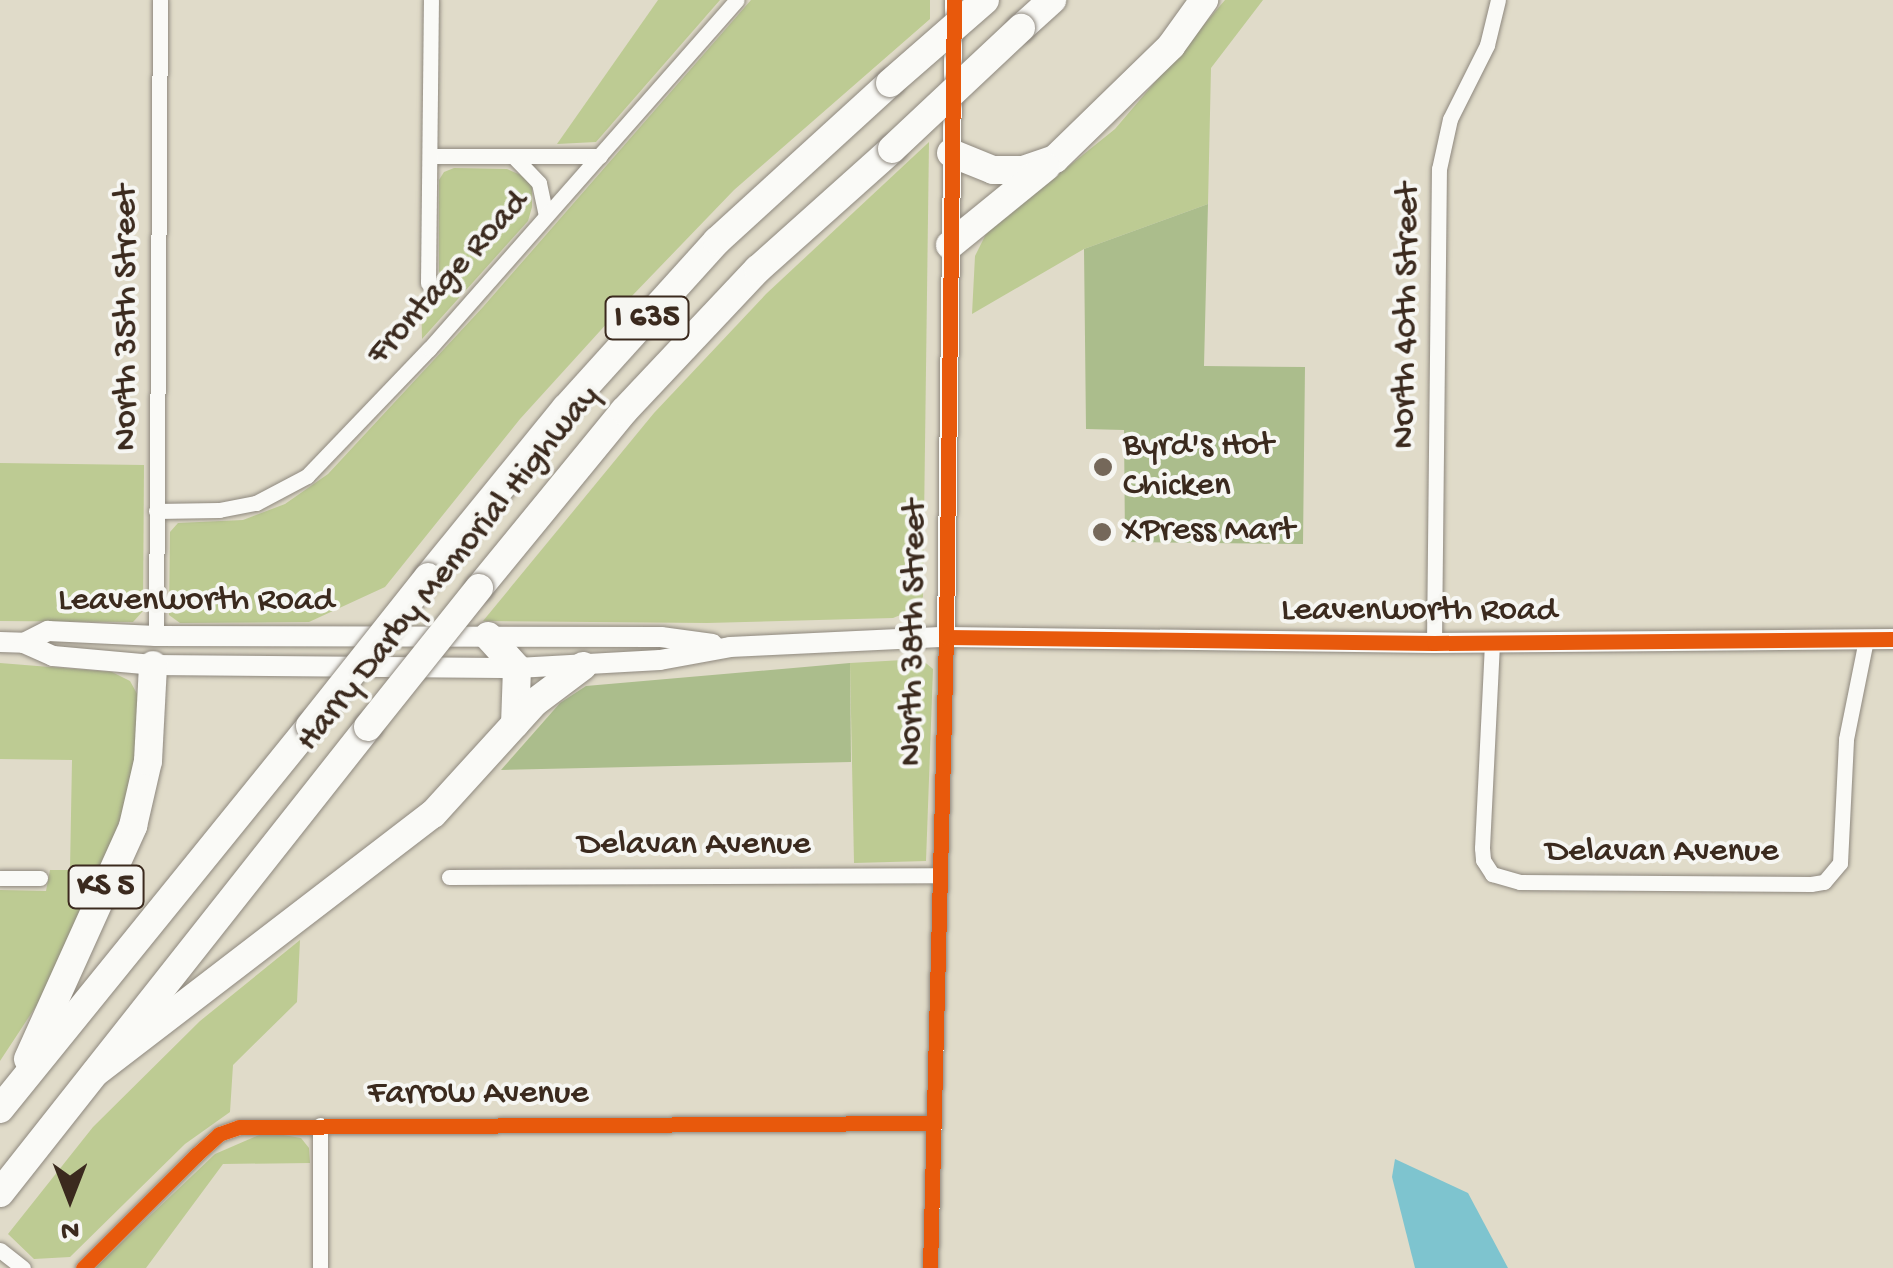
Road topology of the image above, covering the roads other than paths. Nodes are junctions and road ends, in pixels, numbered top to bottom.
1 (160, 0) edge
2 (432, 0) edge
3 (737, 0) edge
4 (954, 0) edge
5 (985, 0) edge
6 (1052, 0) edge
7 (1204, 0) edge
8 (1498, 0) edge
9 (951, 153) junction
10 (431, 156) junction
11 (514, 156) junction
12 (600, 156) junction
13 (1056, 159) junction
14 (546, 216) junction
15 (950, 245) junction
16 (428, 283) dead end
17 (156, 511) junction
18 (156, 636) junction
19 (488, 636) junction
20 (946, 637) junction
21 (1866, 640) junction
22 (1893, 640) edge
23 (0, 642) edge
24 (24, 643) junction
25 (1434, 643) junction
26 (1492, 643) junction
27 (730, 647) junction
28 (153, 665) junction
29 (583, 666) junction
30 (517, 668) junction
31 (515, 724) junction
32 (939, 875) junction
33 (449, 877) dead end
34 (0, 878) edge
35 (40, 878) dead end
36 (96, 1073) junction
37 (5, 1103) edge
38 (930, 1123) junction
39 (320, 1126) junction
40 (0, 1193) edge
41 (0, 1250) edge
42 (20, 1266) edge
43 (83, 1268) edge
44 (320, 1268) edge
45 (930, 1268) edge

1 - 17 street, North 35th Street
2 - 10 street
3 - 12 street, Frontage Road
4 - 9 street, North 38th Street
5 - 37 highway, Harry Darby Memorial Highway / I 635, bridge
6 - 36 highway, Harry Darby Memorial Highway / I 635, bridge
7 - 13 highway
8 - 25 street, North 40th Street
9 - 13 highway
9 - 15 street, North 38th Street
10 - 11 street
10 - 16 street
11 - 12 street
11 - 14 street
12 - 14 street, Frontage Road
13 - 15 highway
14 - 17 street, Frontage Road
15 - 20 street, North 38th Street
17 - 18 street, North 35th Street
18 - 19 main road, Leavenworth Road
18 - 24 main road, Leavenworth Road
18 - 28 main road, KS 5
19 - 27 main road, Leavenworth Road
19 - 30 highway
20 - 25 main road, Leavenworth Road
20 - 27 main road, Leavenworth Road
20 - 32 street, North 38th Street
21 - 22 main road, Leavenworth Road
21 - 26 main road, Leavenworth Road
21 - 26 street, Delavan Avenue
23 - 24 main road, Leavenworth Road
24 - 28 main road, Leavenworth Road
25 - 26 main road, Leavenworth Road
27 - 29 main road, Leavenworth Road
28 - 30 main road, Leavenworth Road
28 - 37 highway, KS 5
29 - 30 main road, Leavenworth Road
29 - 31 highway
30 - 31 highway
31 - 36 highway
32 - 33 street, Delavan Avenue
32 - 38 street, North 38th Street
34 - 35 street
36 - 40 highway, Harry Darby Memorial Highway / I 635
38 - 39 street, Farrow Avenue
38 - 45 street, North 38th Street
39 - 43 street, Farrow Avenue
39 - 44 street
41 - 42 street

